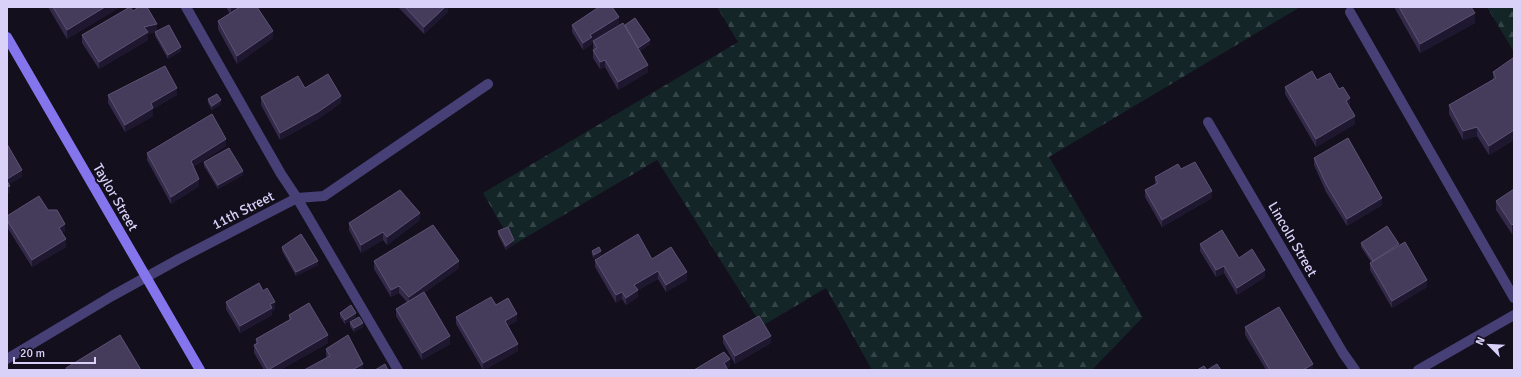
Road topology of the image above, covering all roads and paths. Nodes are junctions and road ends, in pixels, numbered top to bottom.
1 (186, 7) edge
2 (1350, 12) dead end
3 (7, 37) edge
4 (488, 84) dead end
5 (1208, 122) dead end
6 (297, 198) junction
7 (146, 276) junction
8 (1514, 298) edge
9 (1514, 315) edge
10 (7, 359) edge
11 (200, 370) edge
12 (398, 370) edge
13 (1355, 370) edge
14 (1418, 370) edge

1 - 6 street
2 - 8 street
3 - 7 street, Taylor Street
4 - 6 street, 11th Street
5 - 13 street, Lincoln Street
6 - 7 street, 11th Street
6 - 12 street
7 - 10 street, 11th Street
7 - 11 street, Taylor Street
9 - 14 street

